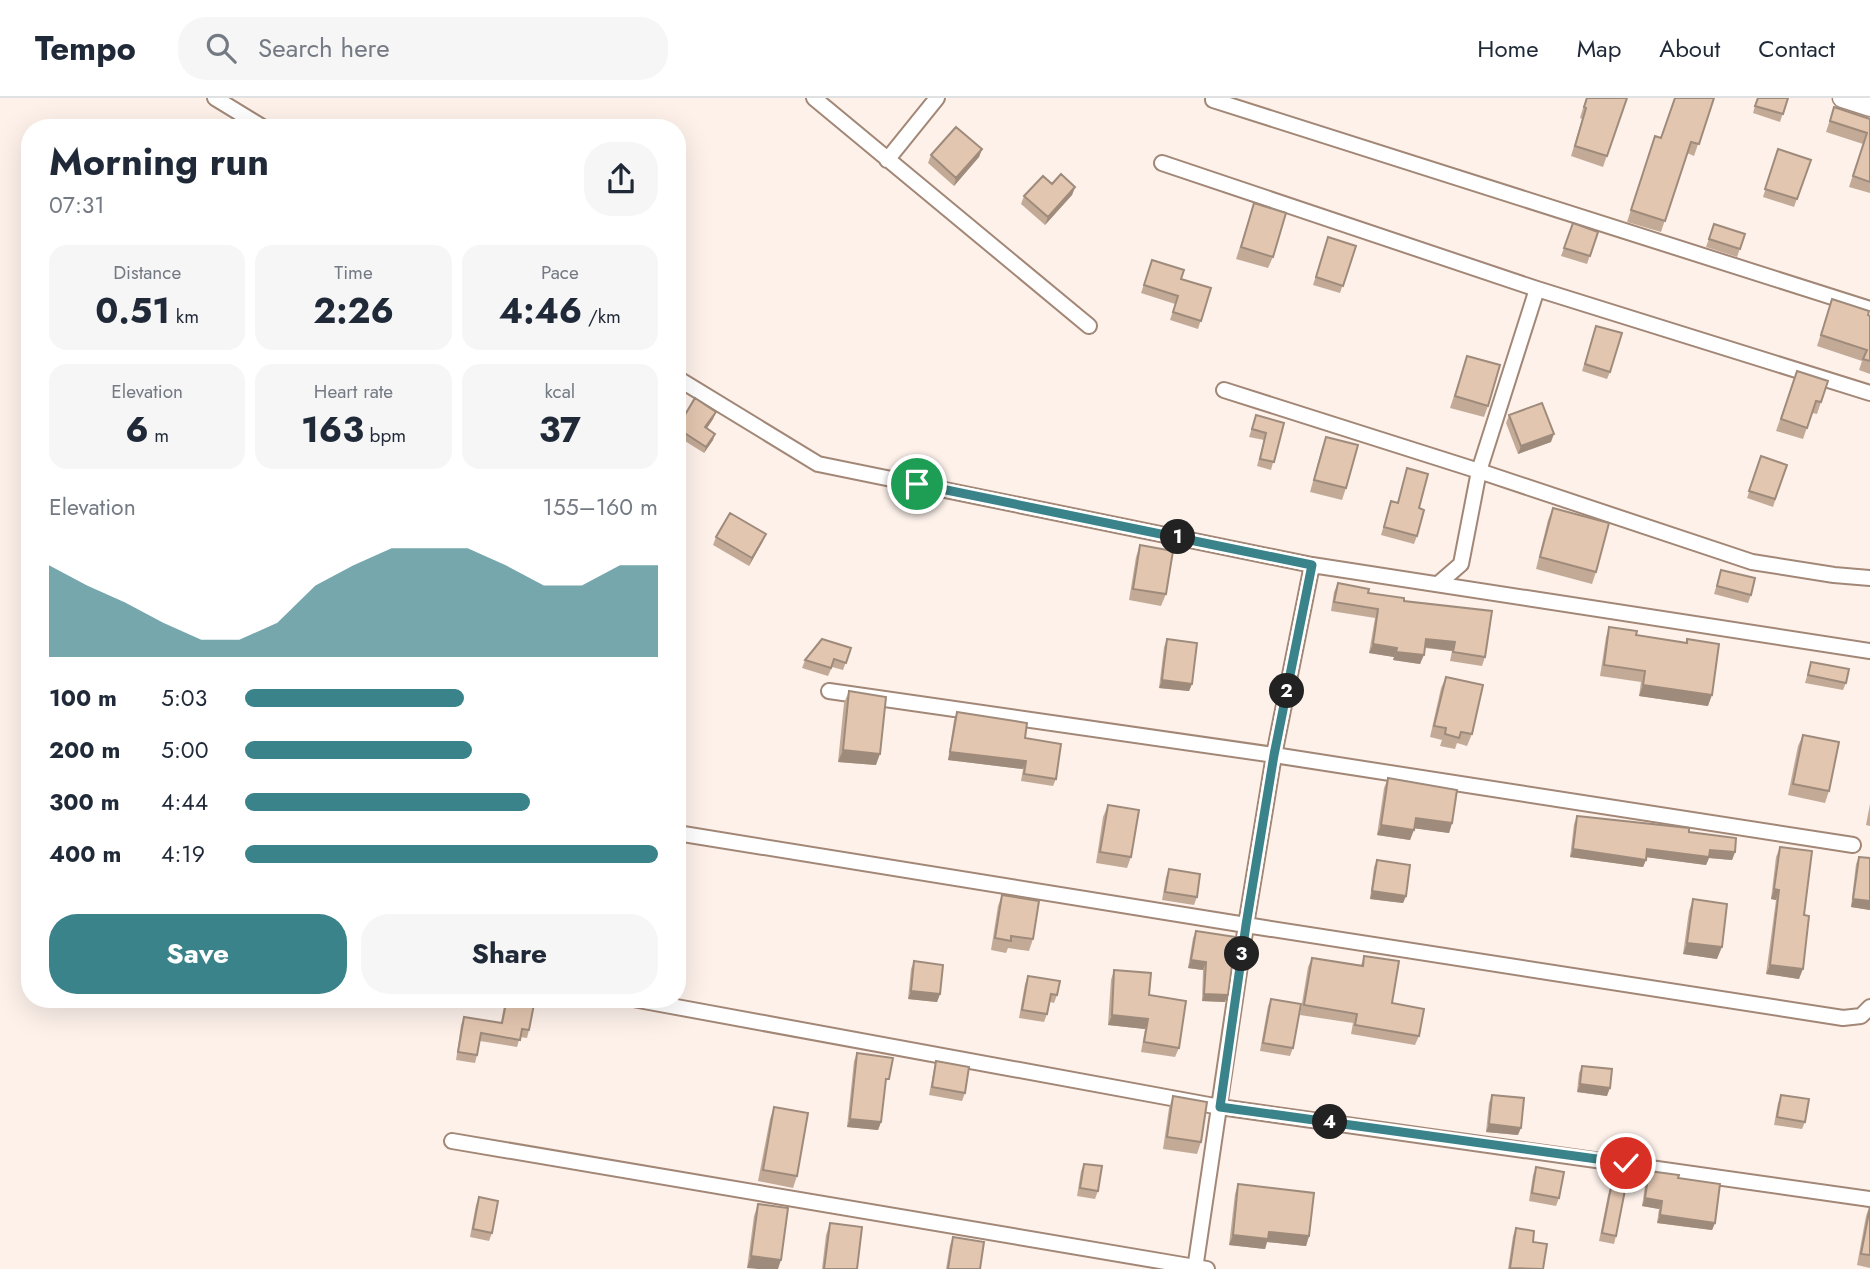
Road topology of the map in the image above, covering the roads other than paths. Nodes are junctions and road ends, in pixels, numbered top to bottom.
1 (215, 98) edge
2 (814, 98) edge
3 (937, 98) edge
4 (1842, 98) edge
5 (1213, 100) edge
6 (1870, 107) edge
7 (249, 119) edge
8 (887, 160) junction
9 (1162, 163) dead end
10 (1537, 289) junction
11 (1870, 309) edge
12 (1089, 326) dead end
13 (686, 383) edge
14 (1224, 390) dead end
15 (1870, 393) edge
16 (1479, 471) junction
17 (1312, 565) junction
18 (1870, 578) edge
19 (1438, 584) junction
20 (1870, 651) edge
21 (829, 691) dead end
22 (1274, 755) junction
23 (686, 834) edge
24 (1853, 845) dead end
25 (1246, 925) junction
26 (1870, 1007) edge
27 (681, 1008) edge
28 (1220, 1107) junction
29 (452, 1141) dead end
30 (1870, 1199) edge
31 (1199, 1268) edge

1 - 7 street
2 - 8 street
3 - 8 street
4 - 6 street
5 - 11 street
8 - 12 street
9 - 10 street
10 - 15 street
10 - 16 street
13 - 17 street
14 - 16 street
16 - 18 street
16 - 19 street
17 - 19 street
17 - 22 street
19 - 20 street
21 - 22 street
22 - 24 street
22 - 25 street
23 - 25 street
25 - 26 street
25 - 28 street
27 - 28 street
28 - 30 street
28 - 31 street
29 - 31 street

